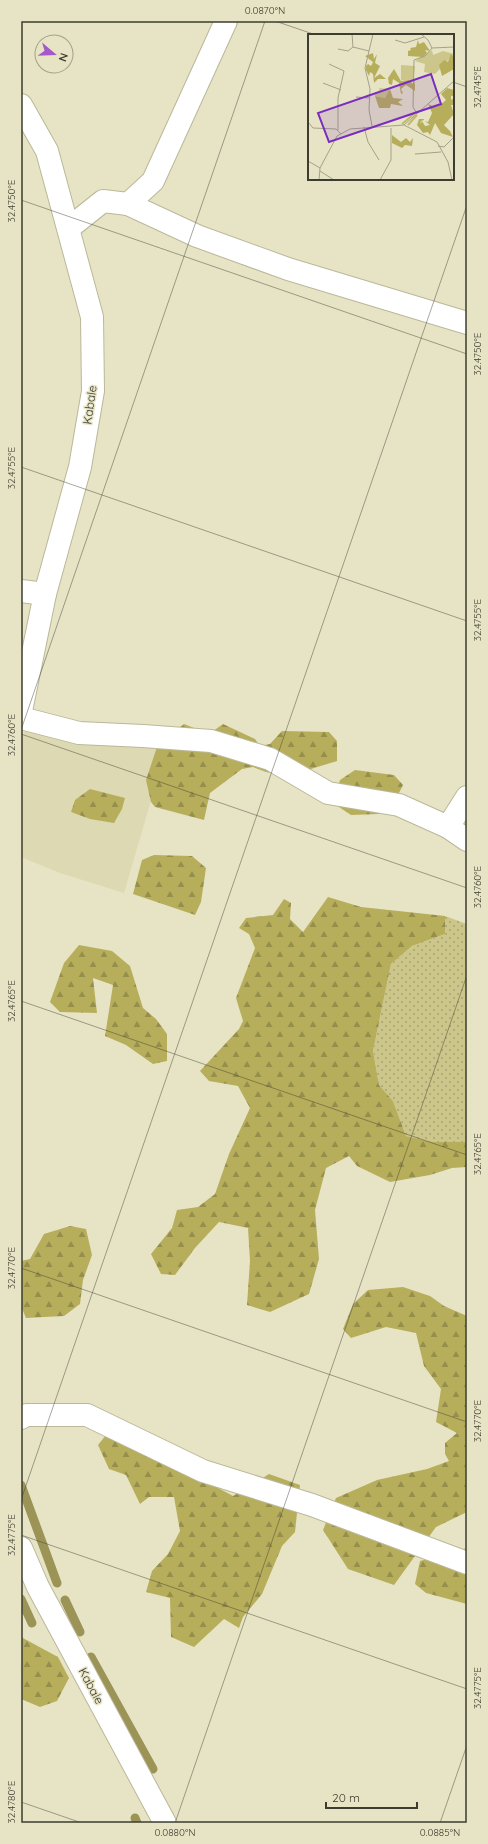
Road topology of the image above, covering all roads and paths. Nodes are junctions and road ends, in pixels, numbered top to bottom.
1 (226, 21) edge
2 (21, 105) edge
3 (128, 204) junction
4 (69, 228) junction
5 (467, 324) edge
6 (21, 591) edge
7 (45, 594) junction
8 (21, 710) edge
9 (21, 718) edge
10 (467, 797) edge
11 (448, 827) junction
12 (467, 840) edge
13 (21, 1418) edge
14 (21, 1548) edge
15 (467, 1563) edge
16 (165, 1823) edge

1 - 3 street
2 - 4 street, Kabale
3 - 4 street
3 - 5 street
4 - 7 street, Kabale
6 - 7 street
7 - 8 street, Kabale
9 - 11 street
10 - 11 street
11 - 12 street
13 - 15 street
14 - 16 street, Kabale

